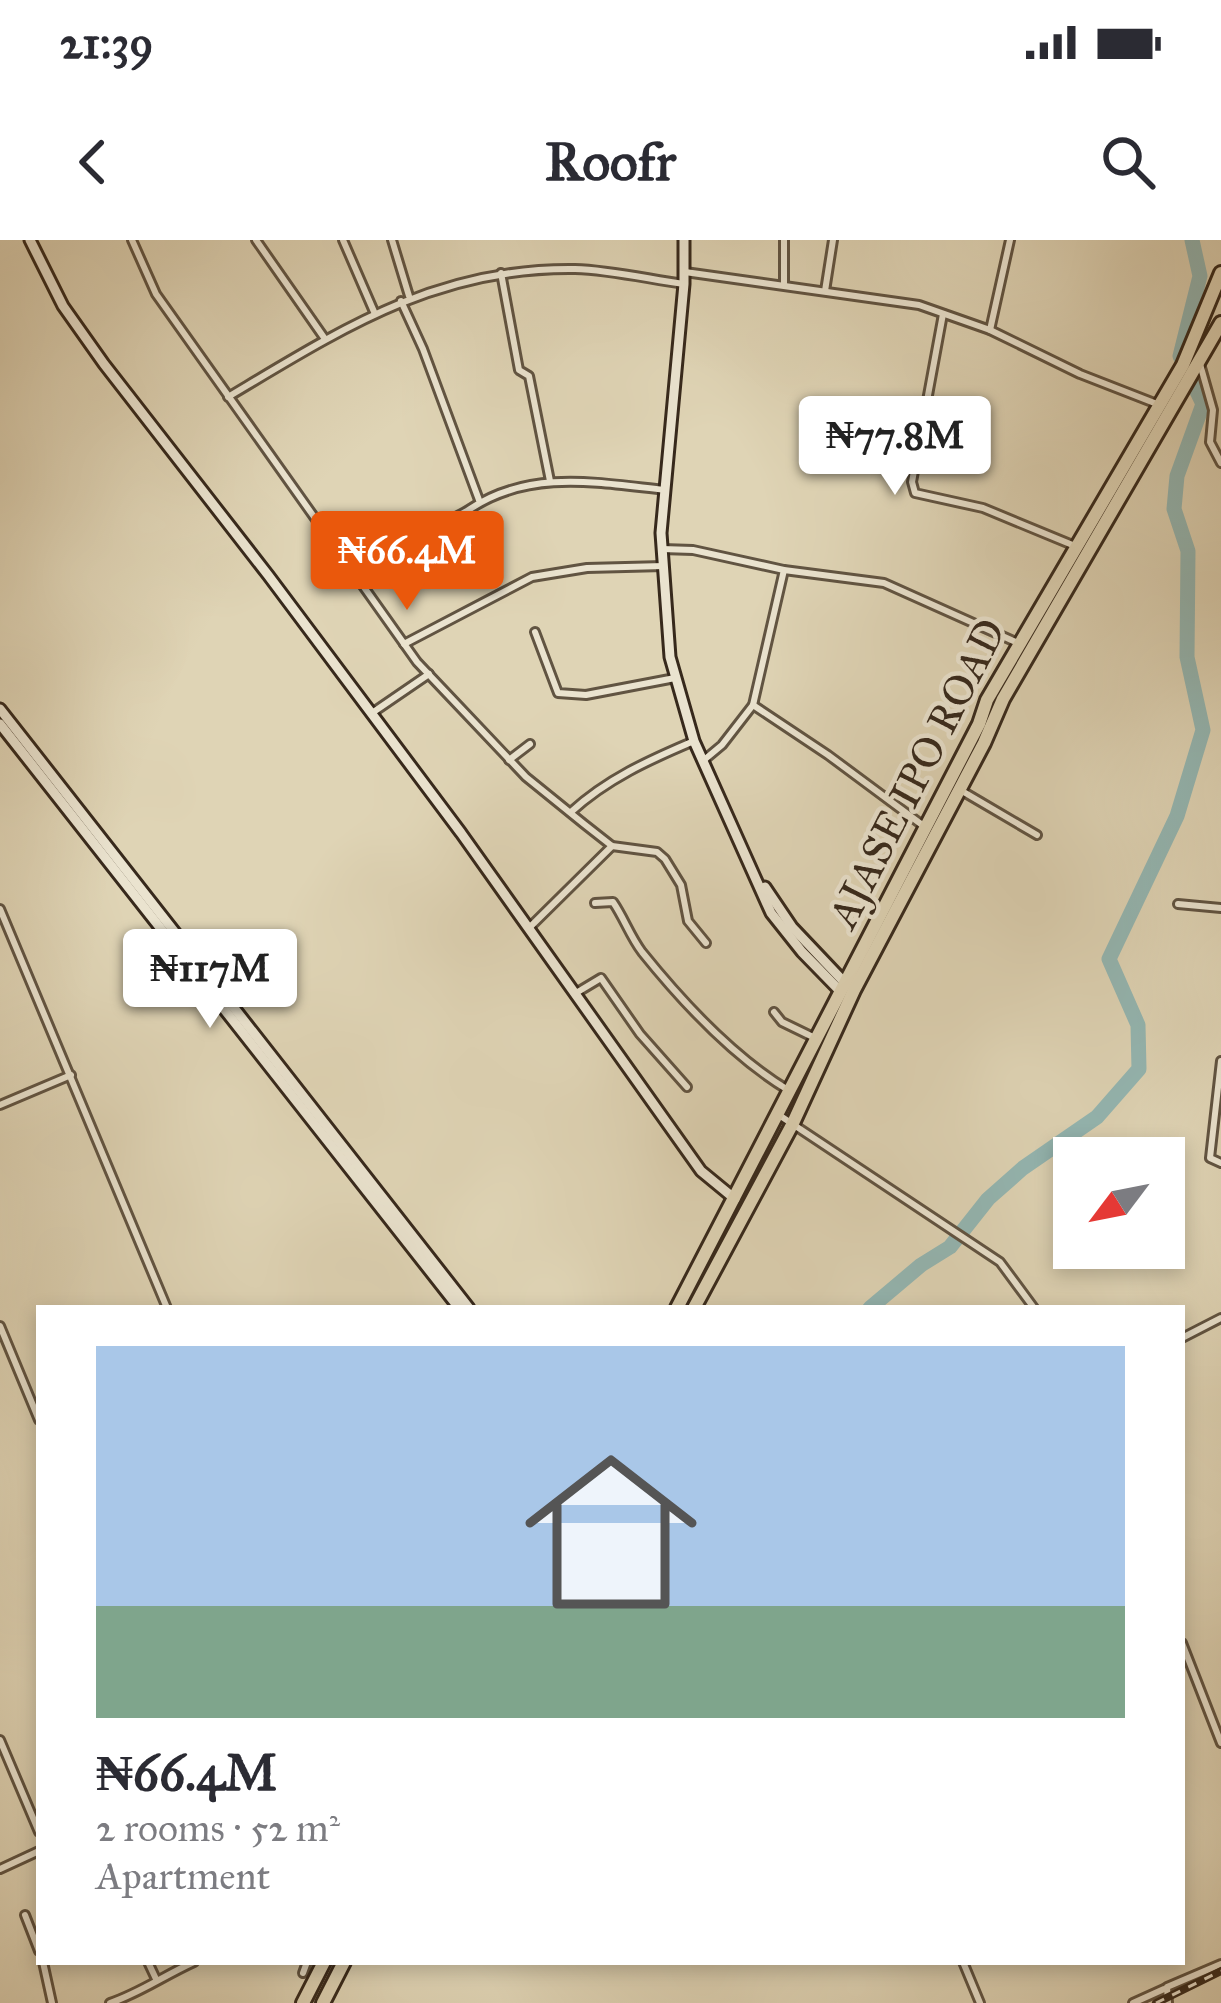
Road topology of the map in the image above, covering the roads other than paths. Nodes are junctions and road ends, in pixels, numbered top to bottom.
1 (30, 240) edge
2 (132, 240) edge
3 (256, 240) edge
4 (344, 240) edge
5 (392, 240) edge
6 (684, 240) edge
7 (784, 240) edge
8 (833, 240) edge
9 (1010, 240) edge
10 (501, 273) junction
11 (1221, 273) edge
12 (685, 278) junction
13 (784, 284) junction
14 (825, 291) junction
15 (405, 299) junction
16 (375, 314) junction
17 (943, 314) junction
18 (1221, 323) edge
19 (990, 330) junction
20 (325, 339) junction
21 (1192, 365) junction
22 (228, 397) junction
23 (1160, 405) junction
24 (1221, 464) edge
25 (550, 481) junction
26 (666, 490) junction
27 (479, 500) junction
28 (420, 536) dead end
29 (1078, 547) junction
30 (662, 549) junction
31 (664, 566) junction
32 (784, 570) junction
33 (1062, 585) junction
34 (535, 632) dead end
35 (1018, 643) junction
36 (404, 644) junction
37 (429, 674) junction
38 (675, 678) junction
39 (752, 705) junction
40 (0, 710) edge
41 (369, 715) junction
42 (0, 724) edge
43 (694, 741) junction
44 (530, 744) dead end
45 (509, 760) junction
46 (704, 760) junction
47 (958, 789) junction
48 (571, 812) junction
49 (925, 827) junction
50 (1037, 835) dead end
51 (612, 846) junction
52 (595, 903) dead end
53 (1178, 904) dead end
54 (1221, 908) edge
55 (0, 909) edge
56 (528, 929) junction
57 (706, 943) dead end
58 (847, 991) junction
59 (576, 993) junction
60 (774, 1012) dead end
61 (817, 1038) junction
62 (1221, 1061) edge
63 (70, 1075) junction
64 (687, 1087) dead end
65 (791, 1092) junction
66 (0, 1105) edge
67 (779, 1115) junction
68 (793, 1124) junction
69 (1221, 1163) edge
70 (735, 1199) junction
71 (166, 1305) edge
72 (457, 1305) edge
73 (468, 1305) edge
74 (679, 1305) edge
75 (696, 1305) edge
76 (1032, 1305) edge
77 (1221, 1318) edge
78 (0, 1326) edge
79 (1185, 1336) edge
80 (36, 1413) edge
81 (1185, 1651) edge
82 (0, 1740) edge
83 (1221, 1742) edge
84 (3, 1753) edge
85 (36, 1825) edge
86 (36, 1853) edge
87 (0, 1869) edge
88 (25, 1915) dead end
89 (36, 1943) edge
90 (1221, 1964) edge
91 (44, 1965) edge
92 (149, 1965) edge
93 (187, 1965) edge
94 (306, 1965) edge
95 (322, 1965) edge
96 (342, 1965) edge
97 (964, 1965) edge
98 (302, 1972) dead end
99 (156, 1979) junction
100 (1167, 1987) junction
101 (136, 1999) edge
102 (52, 2003) edge
103 (110, 2003) edge
104 (303, 2003) edge
105 (323, 2003) edge
106 (980, 2003) edge
107 (1133, 2003) edge
108 (1168, 2003) edge

1 - 41 street
2 - 22 street
3 - 20 street
4 - 16 street
5 - 15 street
6 - 12 street
7 - 13 street
8 - 14 street
9 - 19 street
10 - 12 street
10 - 15 street
10 - 25 street
11 - 21 highway, AJASE IPO ROAD
12 - 13 street
12 - 26 street
13 - 14 street
14 - 17 street
15 - 16 street
15 - 27 street
16 - 20 street
17 - 19 street
17 - 29 street
18 - 21 highway, AJASE IPO ROAD
19 - 23 street
20 - 22 street
21 - 23 highway, AJASE IPO ROAD
21 - 24 street
21 - 33 highway, AJASE IPO ROAD
22 - 36 street
23 - 29 highway, AJASE IPO ROAD
25 - 26 street
25 - 27 street
26 - 30 street
27 - 28 street
29 - 33 highway, AJASE IPO ROAD
30 - 31 street
30 - 32 street
31 - 36 street
31 - 38 street
32 - 35 street
32 - 39 street
33 - 35 highway, AJASE IPO ROAD
33 - 47 highway, AJASE IPO ROAD
34 - 38 street
35 - 49 highway, AJASE IPO ROAD
36 - 37 street
37 - 41 street
37 - 45 street
38 - 43 street
39 - 46 street
39 - 49 street
40 - 73 street
41 - 56 street
42 - 72 street
43 - 46 street
43 - 48 street
44 - 45 street
45 - 48 street
46 - 58 street
47 - 50 street
47 - 58 highway, AJASE IPO ROAD
48 - 51 street
49 - 58 highway, AJASE IPO ROAD
51 - 56 street
51 - 57 street
52 - 65 street
53 - 54 street
55 - 63 street
56 - 59 street
58 - 61 highway, AJASE IPO ROAD
58 - 68 highway, AJASE IPO ROAD
59 - 64 street
59 - 70 street
60 - 61 street
61 - 65 highway, AJASE IPO ROAD
62 - 69 street
63 - 66 street
63 - 71 street
65 - 67 highway, AJASE IPO ROAD
67 - 68 street
67 - 70 highway, AJASE IPO ROAD
68 - 75 highway, AJASE IPO ROAD
68 - 76 street
70 - 74 highway, AJASE IPO ROAD
77 - 79 street
78 - 80 street
81 - 83 street
82 - 84 street
84 - 85 street
86 - 87 street
88 - 89 street
90 - 100 street
91 - 102 street
92 - 99 street
93 - 99 street
94 - 98 street
95 - 104 highway
96 - 105 highway
97 - 106 street
99 - 101 street
100 - 107 street
100 - 108 street
101 - 103 street

